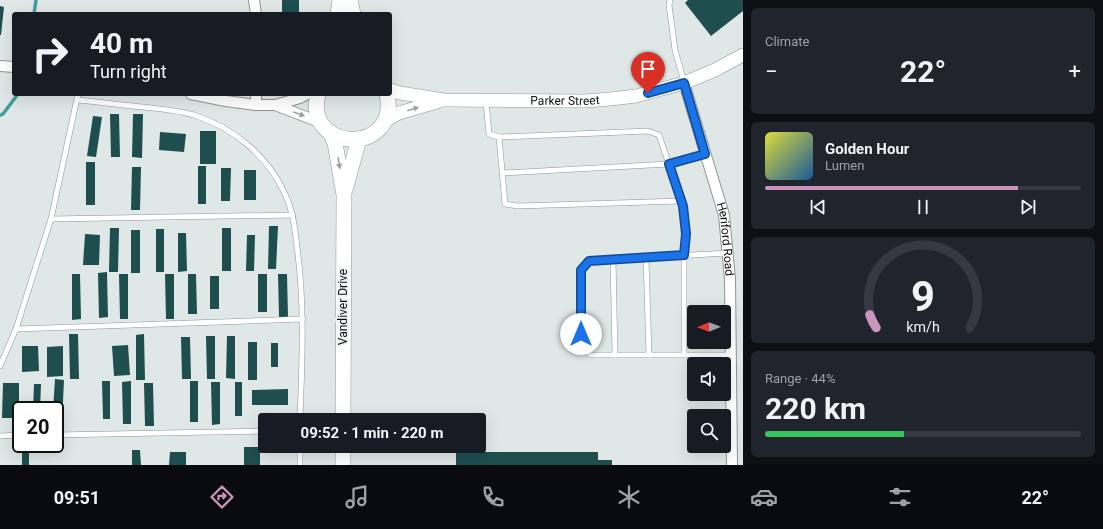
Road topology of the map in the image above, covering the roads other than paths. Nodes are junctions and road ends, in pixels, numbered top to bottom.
1 (254, 0) edge
2 (340, 0) edge
3 (350, 0) edge
4 (670, 0) edge
5 (256, 12) edge
6 (338, 12) edge
7 (353, 12) edge
8 (743, 55) edge
9 (0, 66) edge
10 (12, 67) edge
11 (684, 83) junction
12 (392, 91) edge
13 (200, 96) edge
14 (256, 96) edge
15 (304, 96) edge
16 (318, 96) edge
17 (387, 96) edge
18 (77, 97) edge
19 (486, 99) junction
20 (444, 100) junction
21 (256, 105) junction
22 (275, 105) junction
23 (384, 121) junction
24 (326, 128) junction
25 (499, 137) junction
26 (360, 139) junction
27 (705, 154) junction
28 (669, 164) junction
29 (502, 173) junction
30 (344, 195) junction
31 (681, 201) junction
32 (293, 215) junction
33 (51, 219) junction
34 (727, 253) junction
35 (684, 255) junction
36 (646, 258) junction
37 (613, 259) junction
38 (303, 319) junction
39 (16, 329) junction
40 (615, 355) junction
41 (650, 355) junction
42 (684, 355) junction
43 (730, 355) junction
44 (0, 366) edge
45 (300, 413) edge
46 (343, 413) edge
47 (258, 431) edge
48 (12, 435) edge
49 (64, 435) edge
50 (0, 436) edge
51 (300, 453) edge
52 (343, 453) edge
53 (300, 465) edge
54 (343, 465) edge
55 (732, 465) edge

1 - 5 street
2 - 6 main road
3 - 7 main road
4 - 11 lane
8 - 11 street
9 - 10 street
11 - 19 street, Parker Street
11 - 27 street, Heriford Road
12 - 20 street, Parker Street
13 - 21 street
14 - 21 street
15 - 22 street
16 - 24 main road, Vandiver Drive
17 - 23 main road
18 - 32 lane
18 - 33 lane
19 - 20 street, Parker Street
19 - 25 lane
23 -> 20 street, Parker Street
21 - 22 street
22 -> 24 street
23 - 26 main road
24 - 26 main road
24 -> 30 main road, Vandiver Drive
25 - 28 lane
25 - 29 lane
26 - 30 main road, Vandiver Drive
27 - 28 lane
27 - 34 street, Heriford Road
28 - 29 lane
28 - 31 lane
29 - 31 lane
30 - 46 main road, Vandiver Drive
31 - 35 lane
32 - 33 lane
32 - 38 lane
33 - 39 lane
34 - 35 lane
34 - 43 street, Heriford Road
35 - 36 lane
35 - 42 lane
36 - 37 lane
36 - 41 lane
37 - 40 lane
37 - 40 lane
38 - 39 lane
38 - 45 lane
39 - 44 lane
40 - 41 lane
41 - 42 lane
42 - 43 lane
43 - 55 street, Heriford Road
47 - 49 lane
48 - 50 lane
51 - 53 lane
52 - 54 main road

